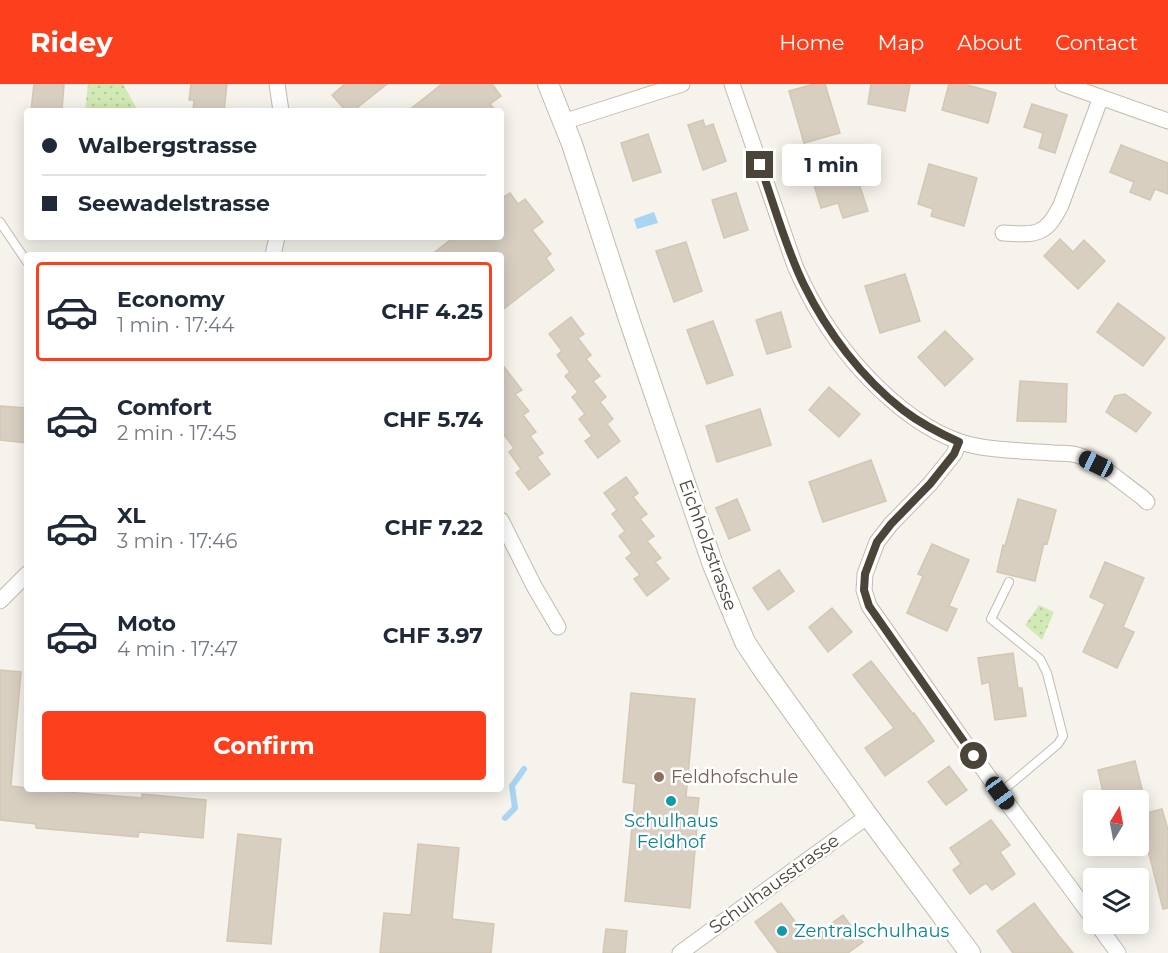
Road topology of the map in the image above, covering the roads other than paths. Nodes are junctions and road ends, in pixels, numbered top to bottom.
1 (277, 84) edge
2 (548, 84) edge
3 (682, 84) edge
4 (732, 84) edge
5 (1063, 84) edge
6 (1101, 97) junction
7 (281, 108) edge
8 (563, 122) junction
9 (1168, 122) edge
10 (0, 222) edge
11 (1003, 233) dead end
12 (24, 258) edge
13 (959, 442) junction
14 (1147, 502) dead end
15 (504, 526) edge
16 (24, 577) edge
17 (1009, 582) dead end
18 (0, 601) edge
19 (558, 627) dead end
20 (1000, 793) junction
21 (868, 816) junction
22 (1083, 905) edge
23 (1104, 934) edge
24 (680, 953) edge
25 (970, 953) edge
26 (1118, 953) edge

1 - 7 street
2 - 8 street, Eichholzstrasse
3 - 8 street
4 - 13 street
5 - 6 street
6 - 9 street
6 - 11 street
8 - 21 street, Eichholzstrasse
10 - 12 lane
13 - 14 street
13 - 20 street
15 - 19 street
16 - 18 street
17 - 20 lane
20 - 22 street
21 - 24 street, Schulhausstrasse
21 - 25 street, Eichholzstrasse
23 - 26 street

